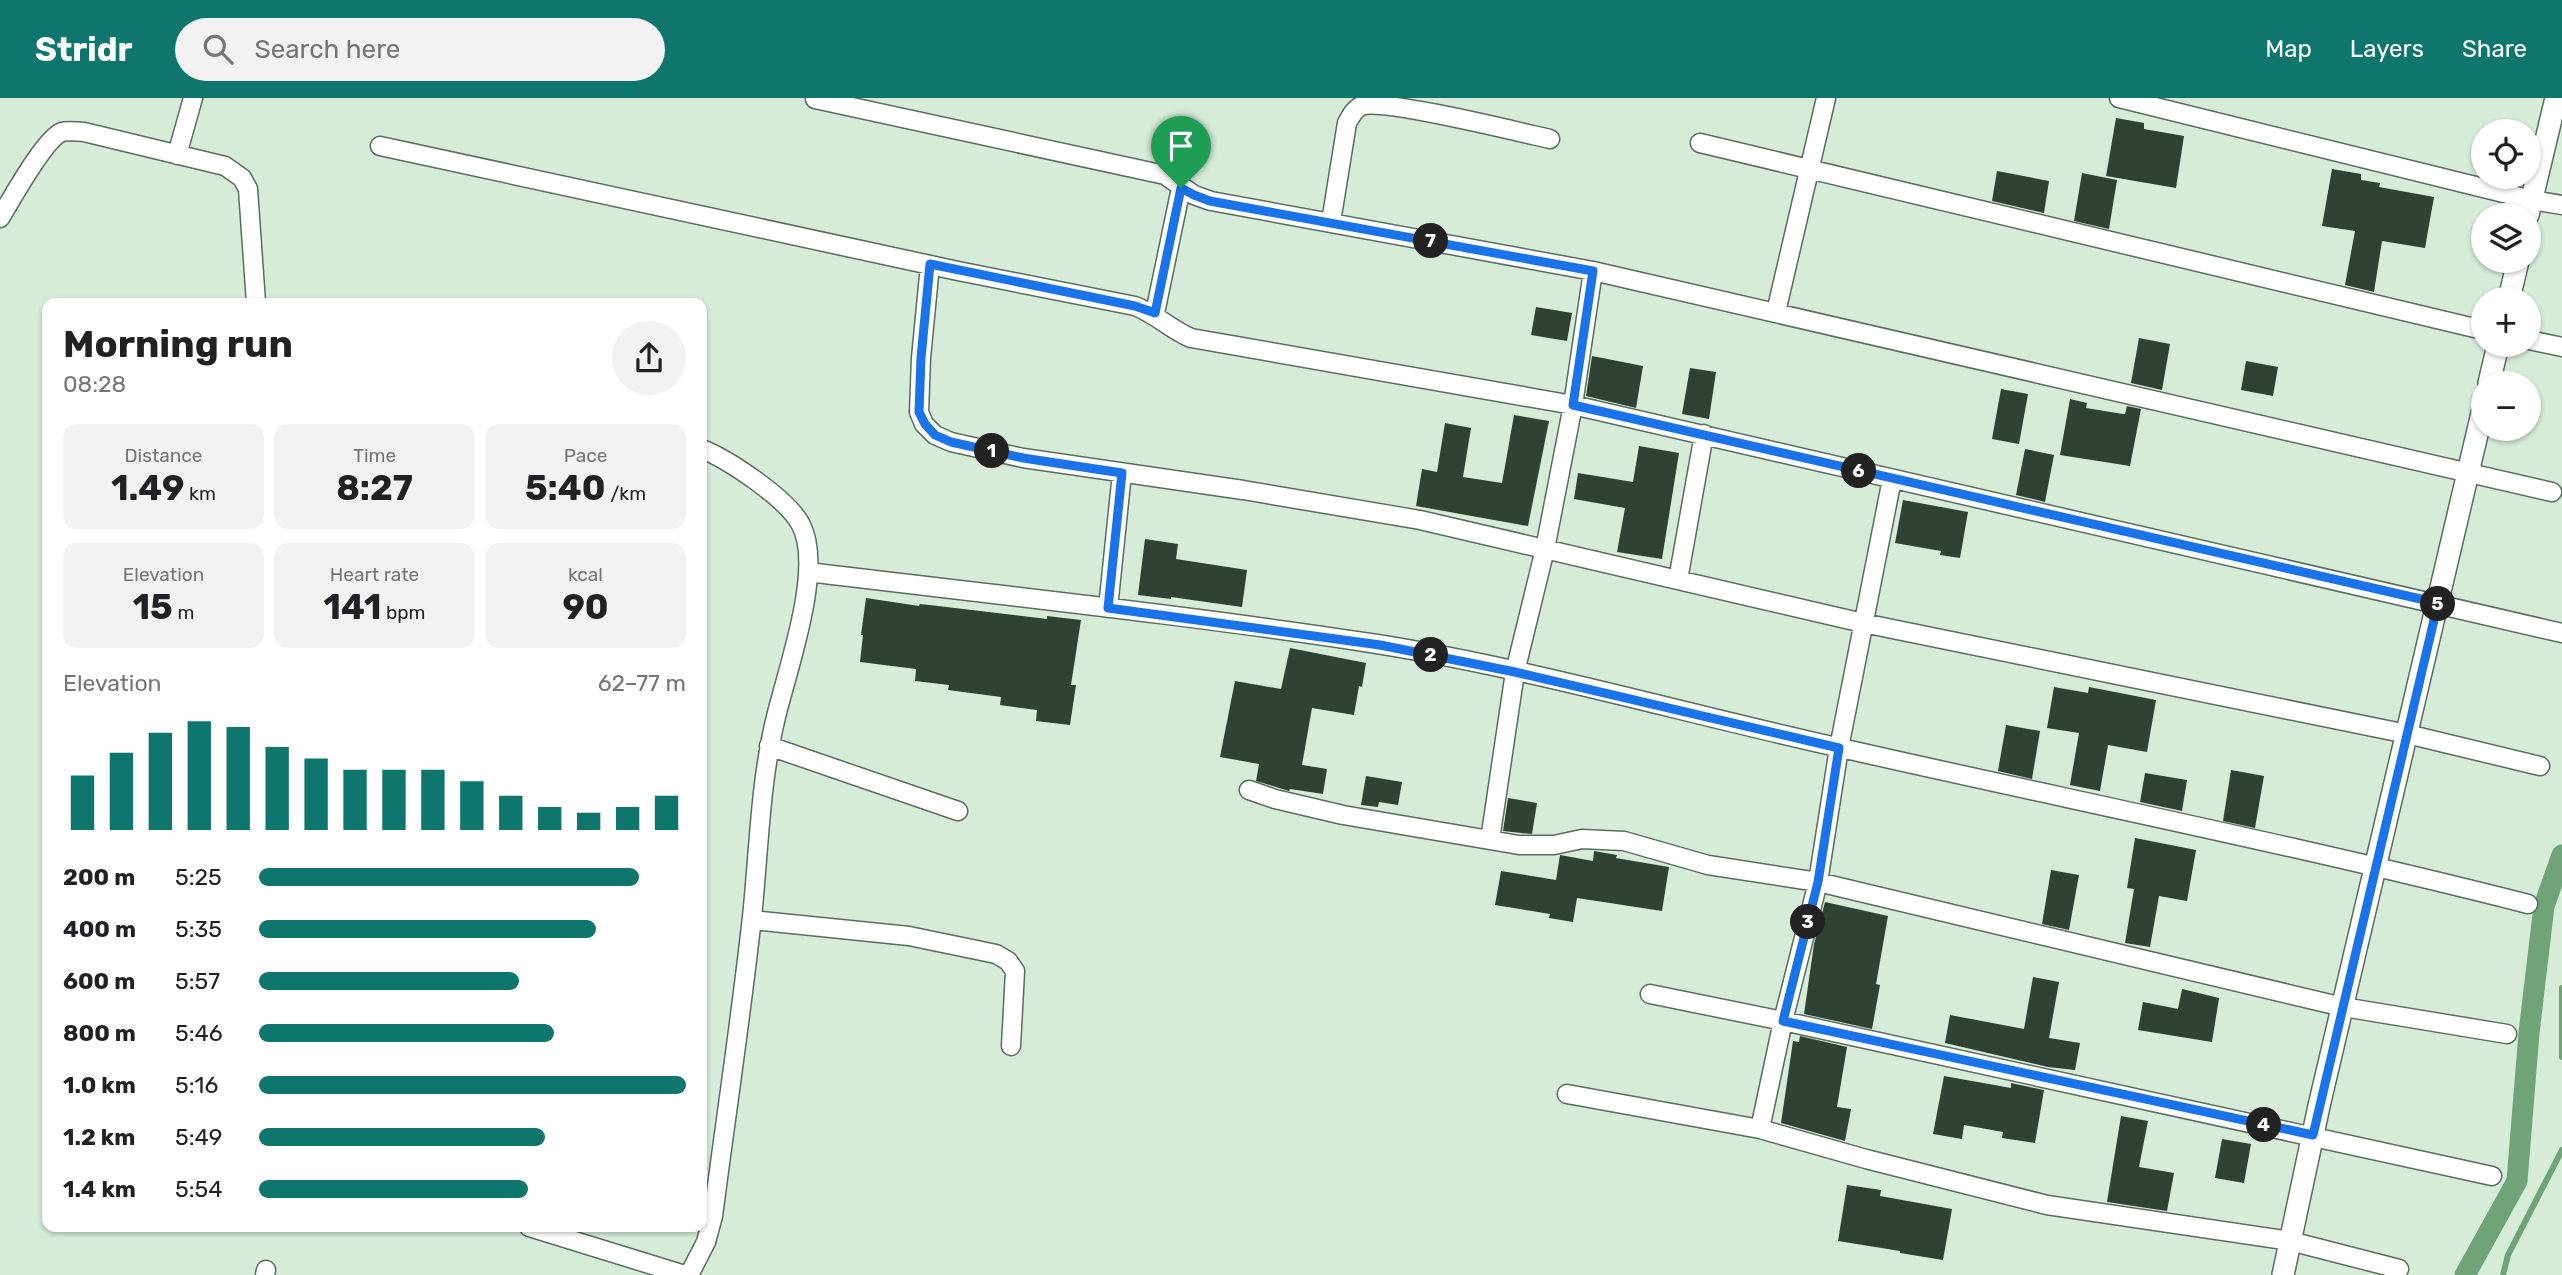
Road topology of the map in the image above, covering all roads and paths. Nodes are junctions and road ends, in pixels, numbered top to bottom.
1 (192, 98) edge
2 (1826, 98) edge
3 (2119, 98) edge
4 (2556, 98) edge
5 (816, 99) edge
6 (1549, 139) dead end
7 (1700, 143) dead end
8 (380, 146) dead end
9 (177, 155) junction
10 (1808, 170) junction
11 (1181, 188) junction
12 (2515, 203) edge
13 (2531, 203) edge
14 (2562, 205) edge
15 (2541, 206) edge
16 (0, 218) edge
17 (1331, 222) junction
18 (930, 264) junction
19 (1593, 271) junction
20 (256, 298) edge
21 (1776, 312) junction
22 (1155, 313) junction
23 (2471, 327) edge
24 (2541, 343) edge
25 (2562, 347) edge
26 (1573, 405) junction
27 (1704, 435) junction
28 (2476, 441) edge
29 (707, 451) edge
30 (2469, 472) junction
31 (1122, 473) junction
32 (1892, 479) junction
33 (2552, 492) dead end
34 (1545, 549) junction
35 (808, 572) junction
36 (1678, 580) junction
37 (2438, 603) junction
38 (1108, 608) junction
39 (1863, 623) junction
40 (2562, 633) edge
41 (1515, 672) junction
42 (2407, 734) junction
43 (769, 746) junction
44 (1839, 748) junction
45 (2540, 766) dead end
46 (1249, 790) dead end
47 (958, 811) dead end
48 (1490, 840) junction
49 (2376, 865) junction
50 (1818, 882) junction
51 (2528, 904) dead end
52 (752, 920) junction
53 (1650, 994) dead end
54 (2343, 1007) junction
55 (1783, 1021) junction
56 (2507, 1034) dead end
57 (1010, 1046) dead end
58 (1567, 1094) dead end
59 (1760, 1129) junction
60 (2313, 1135) junction
61 (2493, 1175) dead end
62 (548, 1232) edge
63 (2290, 1241) junction
64 (2399, 1269) dead end
65 (687, 1275) edge
66 (2283, 1275) edge

1 - 9 street
2 - 10 street
3 - 12 street
4 - 13 street
5 - 11 street
6 - 17 street
7 - 10 street
8 - 18 street
9 - 16 street
9 - 20 street
10 - 21 street
10 - 23 street
11 - 17 street
11 - 22 street
14 - 15 street
17 - 19 street
18 - 22 street
18 - 31 street
19 - 21 street
19 - 26 street
21 - 30 street
22 - 26 street
24 - 25 street
26 - 27 street
26 - 34 street
27 - 32 street
27 - 36 street
28 - 30 street
29 - 35 street
30 - 33 street
30 - 37 street
31 - 34 street
31 - 38 street
32 - 37 street
32 - 39 street
34 - 36 street
34 - 41 street
35 - 38 street
35 - 43 street
36 - 39 street
37 - 40 street
37 - 42 street
38 - 41 street
39 - 42 street
39 - 44 street
41 - 44 street
41 - 48 street
42 - 45 street
42 - 49 street
43 - 47 street
43 - 52 street
44 - 49 street
44 - 50 street
46 - 48 street
48 - 50 street
49 - 51 street
49 - 54 street
50 - 54 street
50 - 55 street
52 - 57 street
52 - 65 street
53 - 55 street
54 - 56 street
54 - 60 street
55 - 59 street
55 - 60 street
58 - 59 street
59 - 63 street
60 - 61 street
60 - 63 street
62 - 65 street
63 - 64 street
63 - 66 street

